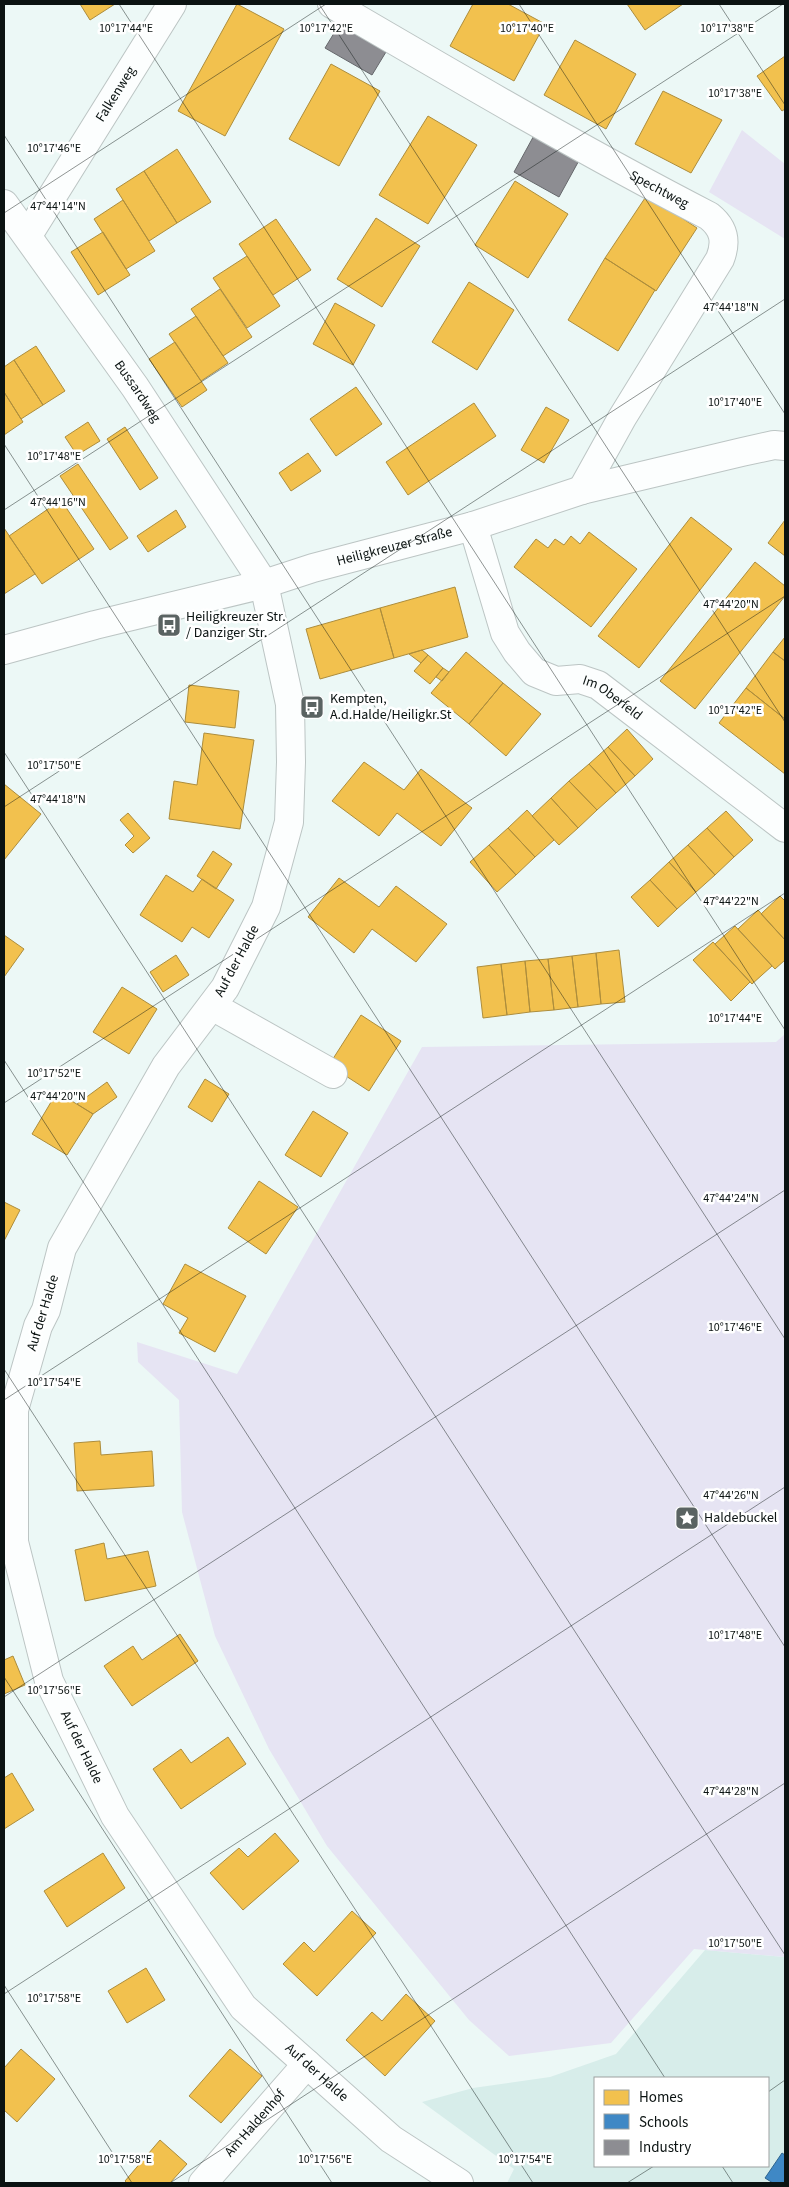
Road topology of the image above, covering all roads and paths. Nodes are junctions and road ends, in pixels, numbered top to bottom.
1 (172, 4) edge
2 (332, 4) edge
3 (4, 204) edge
4 (28, 235) junction
5 (785, 446) edge
6 (582, 490) junction
7 (473, 526) junction
8 (264, 584) junction
9 (4, 650) edge
10 (785, 828) edge
11 (212, 1006) junction
12 (334, 1074) dead end
13 (14, 1587) edge
14 (307, 2064) junction
15 (203, 2183) edge
16 (458, 2183) edge

1 - 4 street, Falkenweg
2 - 6 street, Spechtweg
3 - 4 street, Bussardweg
4 - 8 street, Bussardweg
5 - 6 street, Heiligkreuzer Straße
6 - 7 street, Heiligkreuzer Straße
7 - 8 street, Heiligkreuzer Straße
7 - 10 street, Im Oberfeld
8 - 9 street, Heiligkreuzer Straße
8 - 11 street, Auf der Halde
11 - 12 street
11 - 13 street, Auf der Halde
13 - 14 street, Auf der Halde
14 - 15 street, Am Haldenhof
14 - 16 street, Auf der Halde

